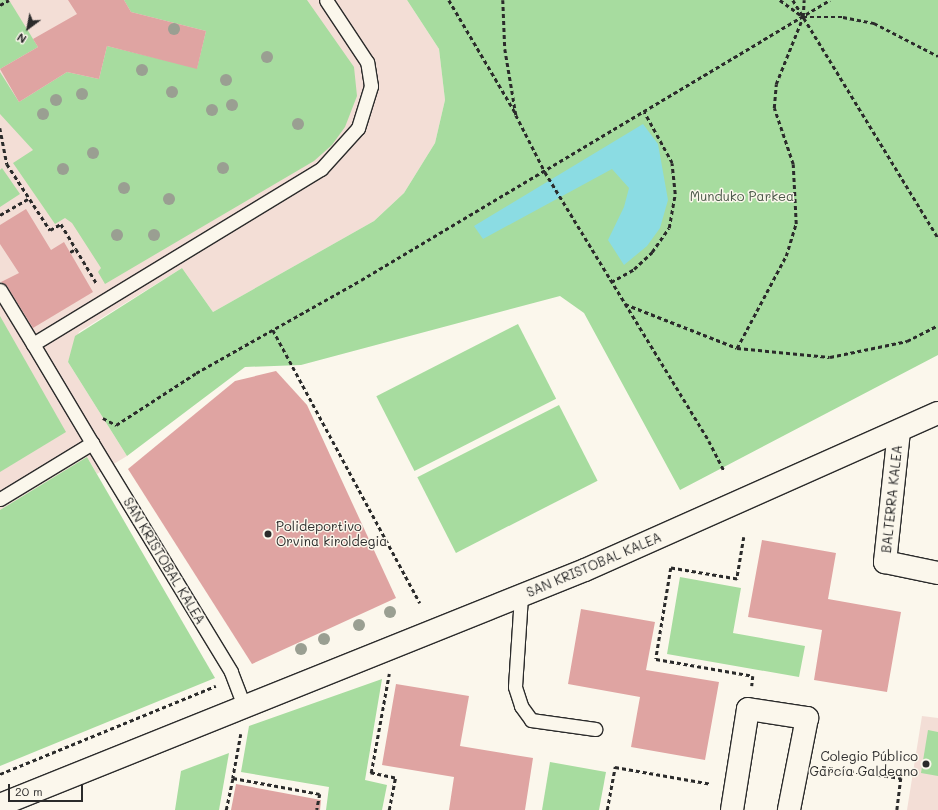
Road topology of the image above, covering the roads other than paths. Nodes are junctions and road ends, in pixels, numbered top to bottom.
1 (326, 0) edge
2 (0, 290) edge
3 (33, 344) junction
4 (938, 413) edge
5 (899, 431) junction
6 (92, 443) junction
7 (0, 499) edge
8 (938, 573) edge
9 (521, 596) junction
10 (245, 708) junction
11 (595, 728) dead end
12 (0, 805) edge
13 (732, 810) edge
14 (789, 810) edge

1 - 3 lane
2 - 3 lane, SAN KRISTOBAL KALEA
3 - 6 lane, SAN KRISTOBAL KALEA
4 - 5 main road, SAN KRISTOBAL KALEA
5 - 8 main road, BALTERRA KALEA
5 - 9 main road, SAN KRISTOBAL KALEA
6 - 7 lane
6 - 10 lane, SAN KRISTOBAL KALEA
9 - 10 main road, SAN KRISTOBAL KALEA
9 - 11 lane
10 - 12 main road, SAN KRISTOBAL KALEA
13 - 14 main road

